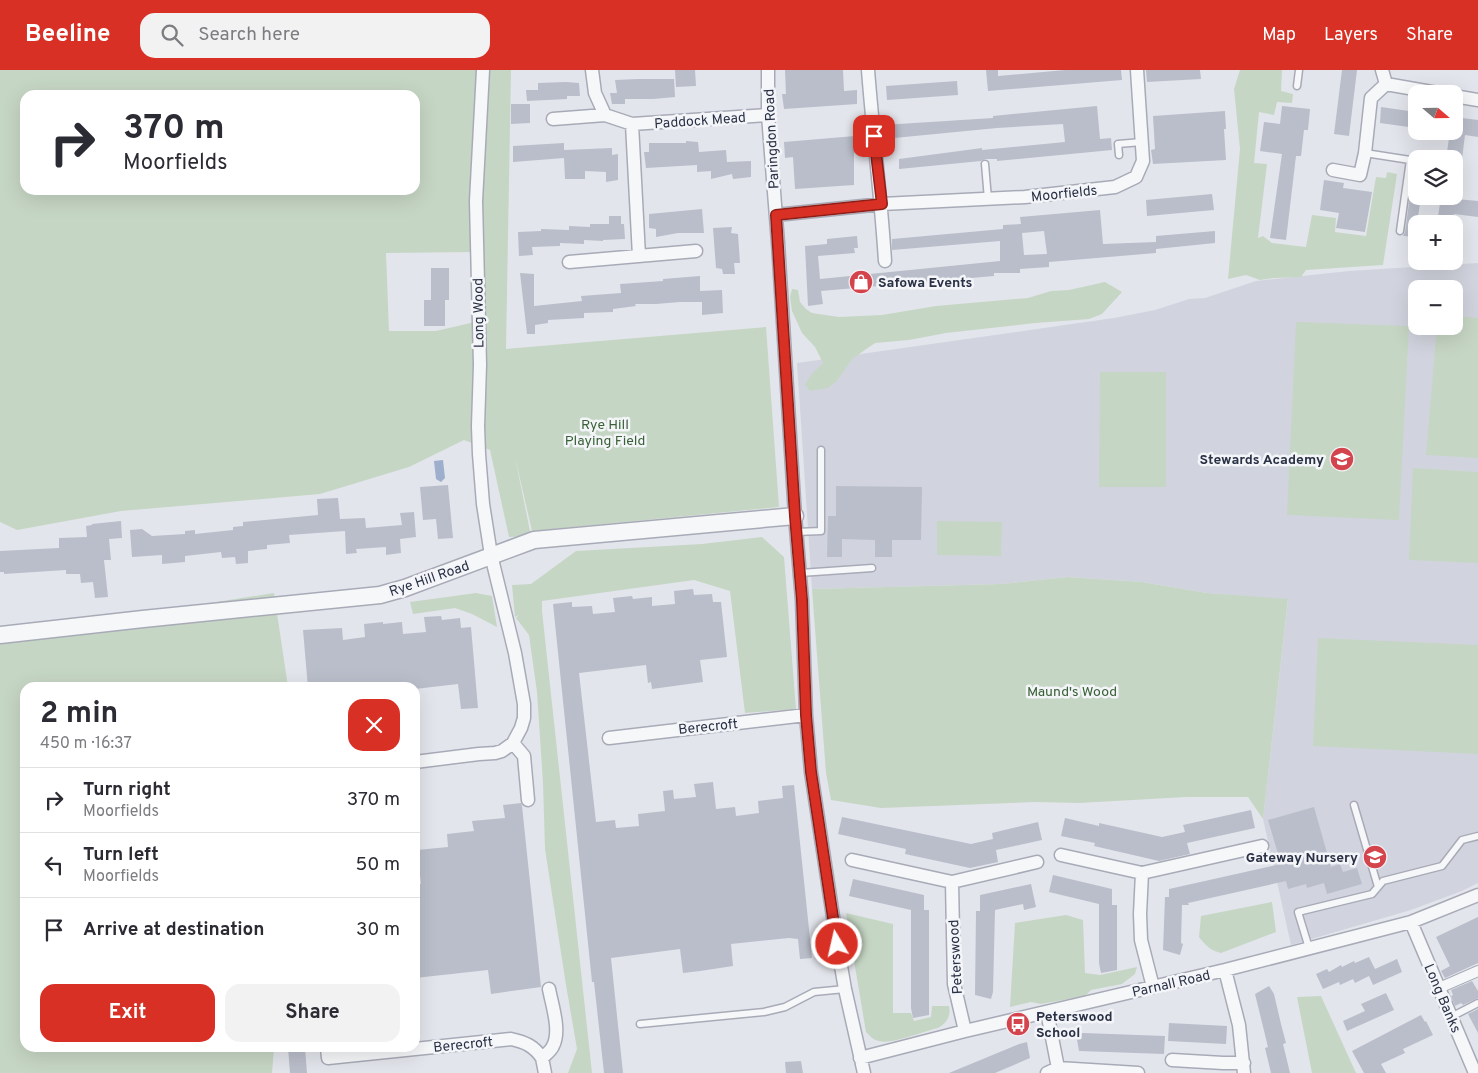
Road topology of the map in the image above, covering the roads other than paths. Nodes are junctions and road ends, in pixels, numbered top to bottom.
1 (483, 70) edge
2 (592, 70) edge
3 (768, 70) edge
4 (868, 70) edge
5 (1138, 70) edge
6 (1299, 70) edge
7 (1382, 70) edge
8 (1386, 84) junction
9 (1297, 86) dead end
10 (1408, 88) edge
11 (1463, 98) edge
12 (1478, 100) edge
13 (768, 115) junction
14 (605, 116) junction
15 (554, 119) dead end
16 (632, 124) junction
17 (1142, 142) junction
18 (1365, 153) junction
19 (1119, 155) dead end
20 (985, 164) dead end
21 (1333, 170) dead end
22 (988, 199) junction
23 (882, 204) junction
24 (776, 215) junction
25 (1400, 231) dead end
26 (696, 251) dead end
27 (640, 256) junction
28 (885, 261) dead end
29 (569, 262) dead end
30 (821, 450) dead end
31 (796, 524) junction
32 (491, 555) junction
33 (872, 568) dead end
34 (800, 573) junction
35 (0, 635) edge
36 (806, 715) junction
37 (609, 738) dead end
38 (512, 744) junction
39 (420, 761) edge
40 (528, 800) dead end
41 (1354, 804) dead end
42 (1478, 836) edge
43 (1262, 846) dead end
44 (1061, 855) dead end
45 (852, 860) dead end
46 (1037, 862) dead end
47 (1142, 872) junction
48 (952, 882) junction
49 (1378, 888) junction
50 (1478, 895) edge
51 (1411, 922) junction
52 (1309, 948) junction
53 (1225, 970) junction
54 (1478, 970) edge
55 (1153, 986) junction
56 (1439, 988) junction
57 (549, 989) dead end
58 (845, 989) junction
59 (1478, 1003) edge
60 (1047, 1012) junction
61 (1451, 1017) junction
62 (640, 1024) dead end
63 (965, 1031) junction
64 (420, 1048) edge
65 (327, 1052) edge
66 (386, 1052) edge
67 (542, 1058) junction
68 (860, 1058) junction
69 (1172, 1060) dead end
70 (1244, 1068) edge
71 (1052, 1071) edge
72 (545, 1073) edge
73 (864, 1073) edge
74 (1138, 1073) edge
75 (1475, 1073) edge

1 - 32 street, Long Wood
2 - 14 street
3 - 13 street, Paringdon Road
4 - 23 street
5 - 17 street, Moorfields
6 - 9 lane
7 - 8 street
8 - 10 street
8 - 18 street
11 - 12 street
13 - 16 street, Paddock Mead
13 - 24 street, Paringdon Road
14 - 15 street, Paddock Mead
14 - 16 street, Paddock Mead
16 - 27 street
17 - 19 lane
17 - 22 street, Moorfields
18 - 21 street
18 - 25 lane
20 - 22 lane
22 - 23 street, Moorfields
23 - 24 street, Moorfields
23 - 28 street
24 - 31 street, Paringdon Road
26 - 27 street
27 - 29 street
30 - 31 lane
31 - 32 street, Rye Hill Road
31 - 34 street, Paringdon Road
32 - 35 street, Rye Hill Road
32 - 38 street
33 - 34 lane
34 - 36 street, Paringdon Road
36 - 37 street, Berecroft
36 - 58 street, Paringdon Road
38 - 39 street
38 - 40 street
41 - 49 lane
42 - 49 lane
43 - 47 street
44 - 47 street
45 - 48 street
46 - 48 street
47 - 55 street
48 - 63 street, Peterswood
49 - 52 lane
50 - 51 street, Parnall Road
51 - 52 street, Parnall Road
51 - 56 street, Long Banks
52 - 53 street, Parnall Road
53 - 55 street, Parnall Road
53 - 70 street
54 - 56 street
55 - 60 street, Parnall Road
56 - 61 street, Long Banks
57 - 67 street
58 - 62 lane
58 - 68 street, Paringdon Road
59 - 61 lane
60 - 63 street, Parnall Road
60 - 71 street
61 - 75 street, Long Banks
63 - 68 street, Parnall Road
64 - 67 street, Berecroft
65 - 66 street, Berecroft
67 - 72 street
68 - 73 street, Paringdon Road
69 - 70 street
71 - 74 street

